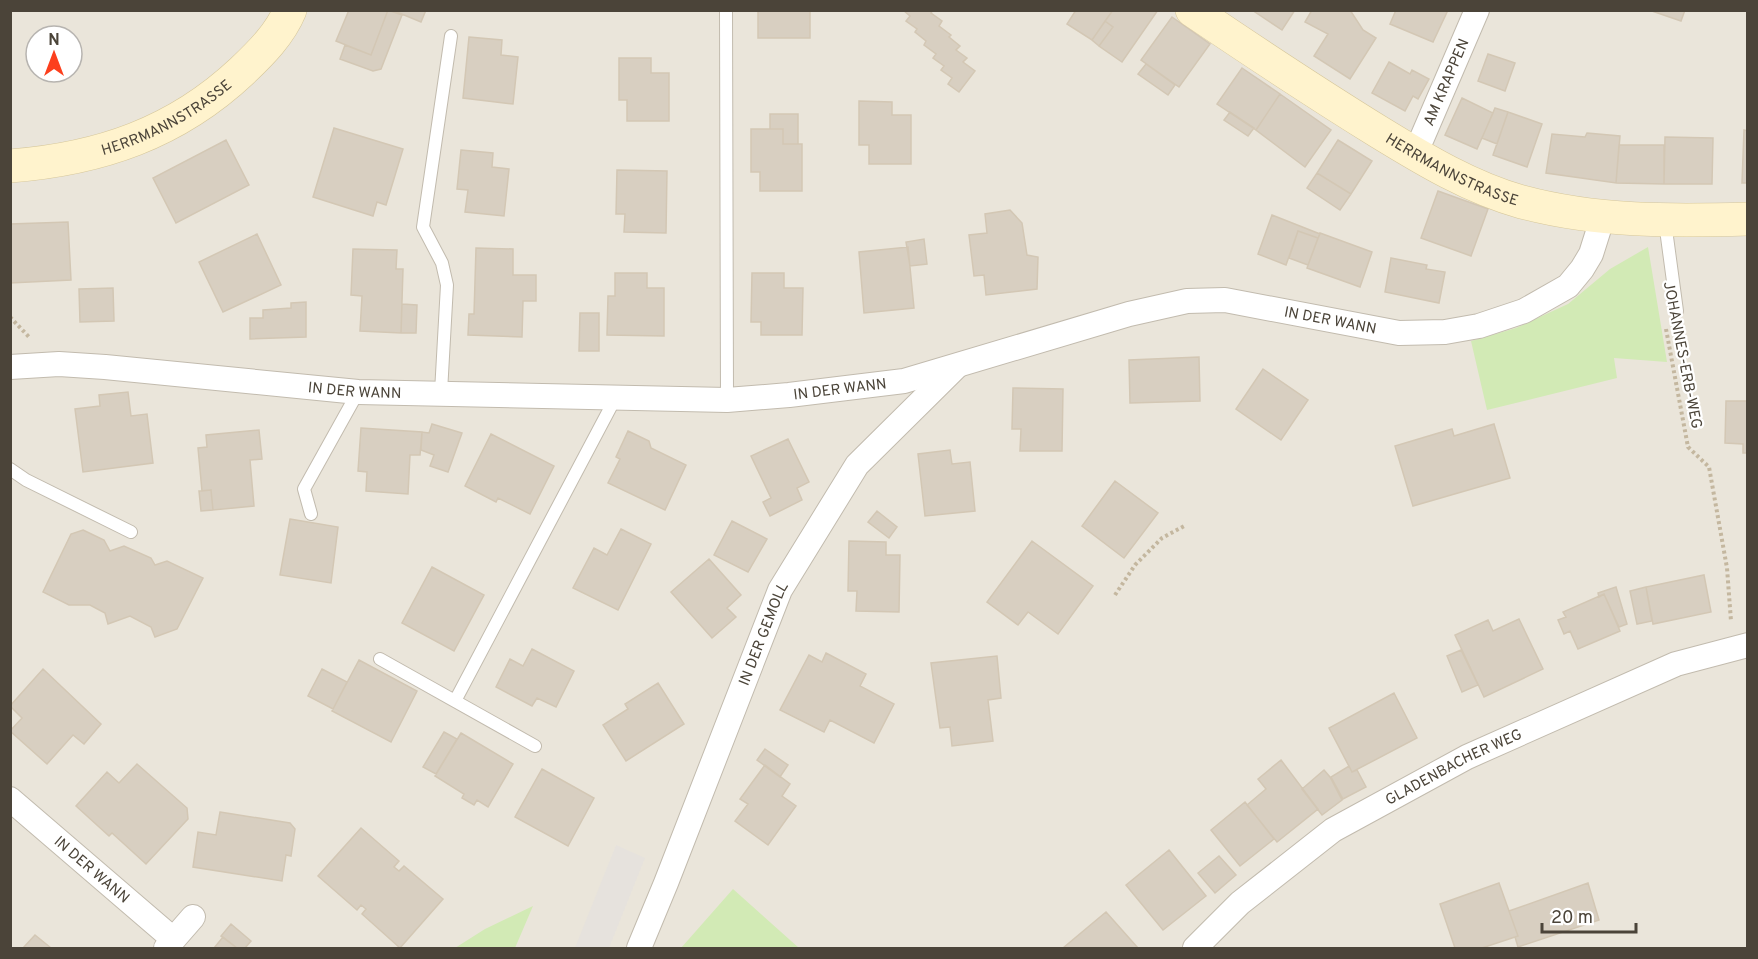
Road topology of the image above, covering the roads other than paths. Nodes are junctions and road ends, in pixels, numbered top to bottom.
1 (291, 10) edge
2 (726, 10) edge
3 (1192, 10) edge
4 (1478, 10) edge
5 (451, 36) dead end
6 (1412, 152) junction
7 (10, 166) edge
8 (1603, 216) junction
9 (1748, 219) edge
10 (1665, 220) junction
11 (1677, 310) dead end
12 (959, 364) junction
13 (10, 367) edge
14 (358, 392) junction
15 (441, 392) junction
16 (616, 398) junction
17 (727, 400) junction
18 (10, 469) edge
19 (311, 514) dead end
20 (131, 532) dead end
21 (1748, 645) edge
22 (380, 659) dead end
23 (455, 701) junction
24 (535, 746) dead end
25 (10, 799) edge
26 (193, 917) dead end
27 (170, 944) edge
28 (639, 948) edge
29 (1195, 948) edge

1 - 7 street, HERRMANNSTRASSE
2 - 17 lane
3 - 6 street, HERRMANNSTRASSE
4 - 6 street, AM KRAPPEN
5 - 15 lane
6 - 8 street, HERRMANNSTRASSE
8 - 10 street, HERRMANNSTRASSE
8 - 12 street, IN DER WANN
9 - 10 street, HERRMANNSTRASSE
10 - 11 lane
12 - 17 street, IN DER WANN
12 - 28 street, IN DER GEMOLL
13 - 14 street, IN DER WANN
14 - 15 street, IN DER WANN
14 - 19 lane
15 - 16 street, IN DER WANN
16 - 17 street, IN DER WANN
16 - 23 lane
18 - 20 lane
21 - 29 street, GLADENBACHER WEG
22 - 23 lane
23 - 24 lane
25 - 27 street, IN DER WANN
26 - 27 street, IN DER WANN

